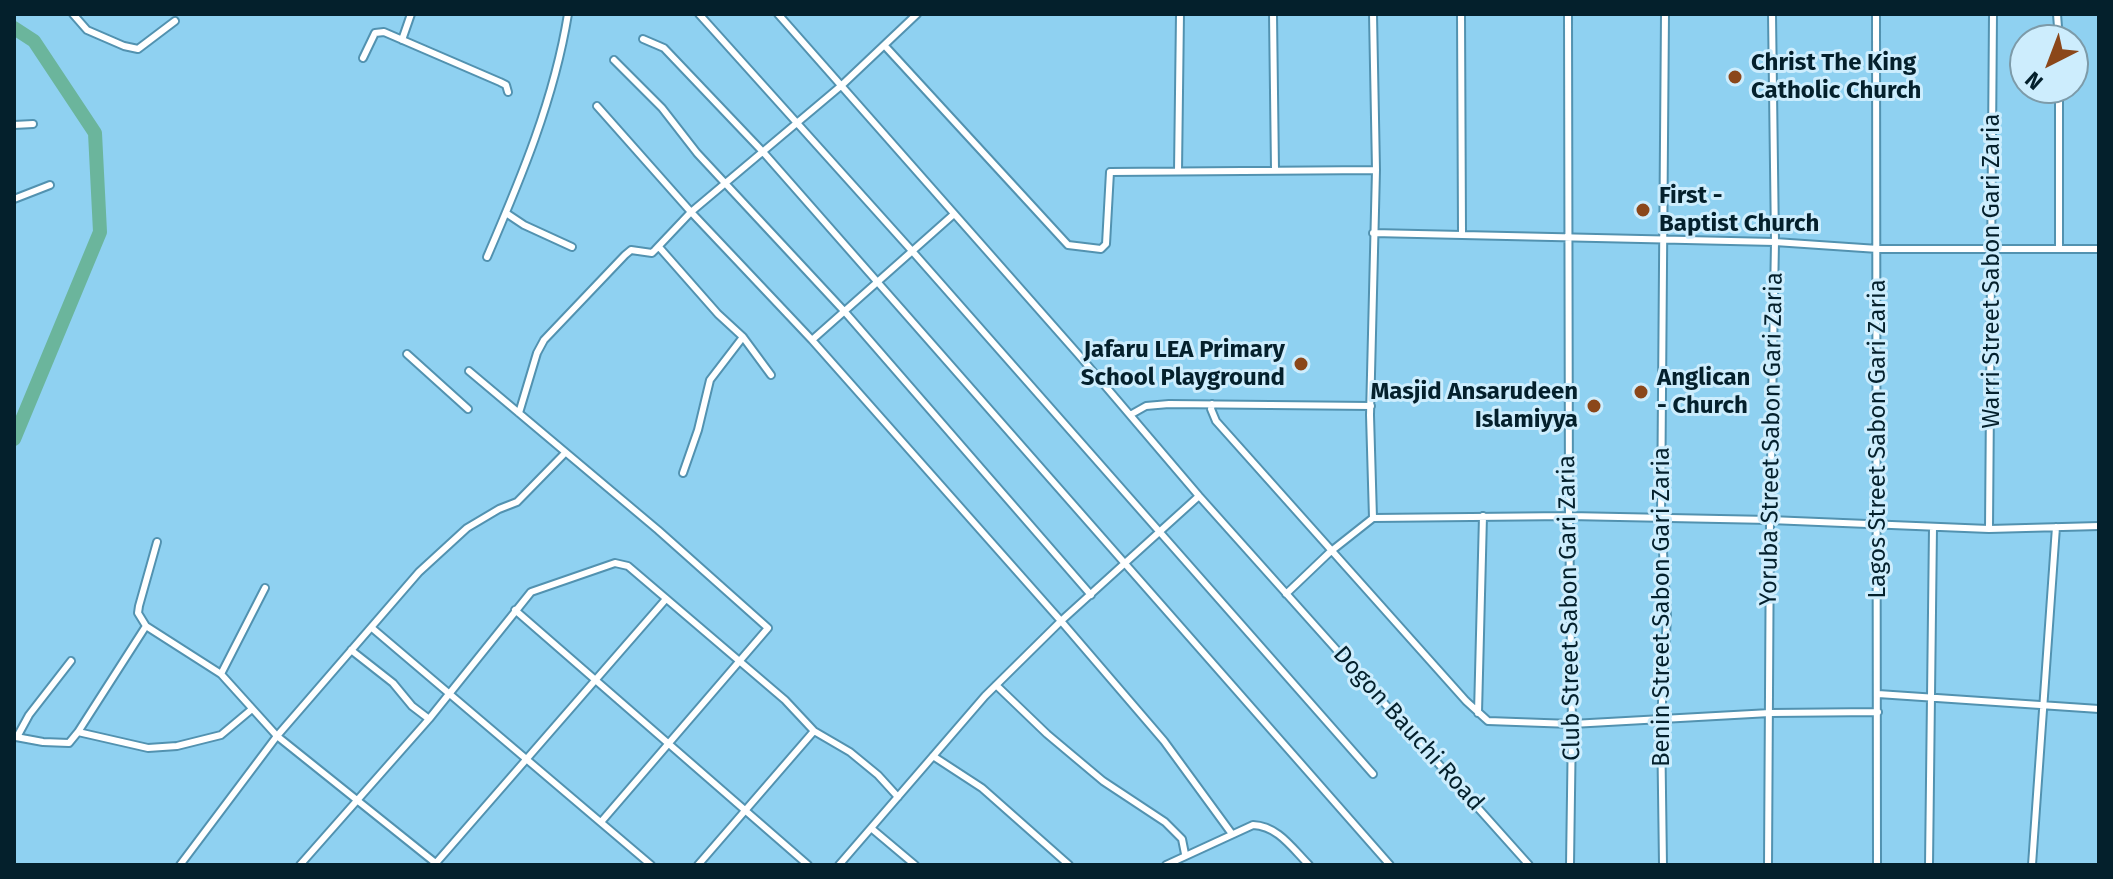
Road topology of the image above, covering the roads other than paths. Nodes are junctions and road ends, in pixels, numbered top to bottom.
1 (73, 14) edge
2 (411, 14) edge
3 (568, 14) edge
4 (699, 14) edge
5 (778, 14) edge
6 (917, 14) edge
7 (1180, 14) edge
8 (1273, 14) edge
9 (1373, 14) edge
10 (1461, 14) edge
11 (1568, 14) edge
12 (1665, 14) edge
13 (1772, 14) edge
14 (1876, 14) edge
15 (1993, 14) edge
16 (175, 21) dead end
17 (643, 39) dead end
18 (402, 40) junction
19 (885, 46) junction
20 (363, 58) dead end
21 (614, 60) dead end
22 (842, 85) junction
23 (508, 92) dead end
24 (2059, 104) edge
25 (597, 106) dead end
26 (33, 124) dead end
27 (797, 124) junction
28 (14, 125) edge
29 (764, 153) junction
30 (1275, 170) junction
31 (1376, 170) junction
32 (1178, 171) junction
33 (727, 184) junction
34 (50, 185) dead end
35 (14, 199) edge
36 (691, 212) junction
37 (506, 213) junction
38 (954, 214) junction
39 (1373, 233) junction
40 (1462, 233) junction
41 (1569, 237) junction
42 (1665, 239) junction
43 (1775, 242) junction
44 (572, 247) dead end
45 (659, 247) junction
46 (1878, 249) junction
47 (1993, 249) junction
48 (2059, 249) junction
49 (2099, 249) edge
50 (913, 252) junction
51 (487, 257) dead end
52 (878, 282) junction
53 (845, 312) junction
54 (743, 337) junction
55 (812, 340) junction
56 (407, 354) dead end
57 (469, 371) dead end
58 (771, 375) dead end
59 (1212, 404) junction
60 (1371, 406) junction
61 (468, 409) dead end
62 (519, 413) junction
63 (1130, 415) junction
64 (565, 453) junction
65 (683, 473) dead end
66 (1199, 496) junction
67 (1483, 516) junction
68 (1569, 516) junction
69 (1373, 518) junction
70 (1661, 519) junction
71 (1770, 520) junction
72 (1878, 526) junction
73 (2099, 526) edge
74 (1933, 527) junction
75 (2056, 527) junction
76 (1989, 529) junction
77 (1160, 532) junction
78 (157, 542) dead end
79 (1330, 552) junction
80 (1124, 564) junction
81 (265, 588) dead end
82 (1286, 594) junction
83 (1091, 595) junction
84 (666, 599) junction
85 (515, 610) junction
86 (1061, 621) junction
87 (146, 626) junction
88 (372, 628) junction
89 (351, 650) junction
90 (71, 661) dead end
91 (739, 661) junction
92 (221, 674) junction
93 (595, 679) junction
94 (996, 685) junction
95 (449, 694) junction
96 (1878, 694) junction
97 (1930, 698) junction
98 (2044, 704) junction
99 (252, 709) junction
100 (2099, 709) edge
101 (1878, 712) junction
102 (1478, 713) junction
103 (1770, 713) junction
104 (429, 719) junction
105 (1661, 719) junction
106 (1572, 724) junction
107 (814, 731) junction
108 (78, 732) junction
109 (16, 736) edge
110 (277, 736) junction
111 (668, 743) junction
112 (933, 756) junction
113 (528, 760) junction
114 (1373, 774) dead end
115 (898, 797) junction
116 (356, 799) junction
117 (746, 809) junction
118 (601, 822) junction
119 (871, 828) junction
120 (1232, 834) junction
121 (1185, 854) junction
122 (437, 864) edge
123 (180, 865) edge
124 (300, 865) edge
125 (651, 865) edge
126 (698, 865) edge
127 (808, 865) edge
128 (839, 865) edge
129 (915, 865) edge
130 (1069, 865) edge
131 (1166, 865) edge
132 (1309, 865) edge
133 (1390, 865) edge
134 (1529, 865) edge
135 (1570, 865) edge
136 (1663, 865) edge
137 (1768, 865) edge
138 (1877, 865) edge
139 (1929, 865) edge
140 (2032, 865) edge

1 - 16 street
2 - 18 street
3 - 37 street
4 - 27 street
5 - 22 street, Dogon Bauchi Road
6 - 19 street
7 - 32 street
8 - 30 street
9 - 31 street
10 - 40 street
11 - 41 street, Club Street Sabon Gari Zaria
12 - 42 street, Benin Street Sabon Gari Zaria
13 - 43 street, Yoruba Street Sabon Gari Zaria
14 - 46 street, Lagos Street Sabon Gari Zaria
15 - 47 street, Warri Street Sabon Gari Zaria
17 - 29 street
18 - 20 street
18 - 23 street
19 - 22 street
19 - 32 street
21 - 33 street
22 - 27 street
22 - 38 street, Dogon Bauchi Road
24 - 48 street
25 - 36 street
26 - 28 street
27 - 29 street
27 - 50 street
29 - 33 street
29 - 52 street
30 - 31 street
30 - 32 street
31 - 39 street
33 - 36 street
33 - 53 street
34 - 35 street
36 - 45 street
36 - 55 street
37 - 44 street
37 - 51 street
38 - 50 street
38 - 63 street, Dogon Bauchi Road
39 - 40 street
39 - 60 street
40 - 41 street
41 - 42 street
41 - 68 street, Club Street Sabon Gari Zaria
42 - 43 street
42 - 70 street, Benin Street Sabon Gari Zaria
43 - 46 street
43 - 71 street, Yoruba Street Sabon Gari Zaria
45 - 54 street
45 - 62 street
46 - 47 street
46 - 72 street, Lagos Street Sabon Gari Zaria
47 - 48 street
47 - 76 street, Warri Street Sabon Gari Zaria
48 - 49 street
50 - 52 street
50 - 77 street
52 - 53 street
52 - 80 street
53 - 55 street
53 - 83 street
54 - 58 street
54 - 65 street
55 - 86 street
56 - 61 street
57 - 62 street
59 - 60 street
59 - 63 street
59 - 79 street
60 - 69 street
62 - 64 street
63 - 66 street, Dogon Bauchi Road
64 - 88 street
64 - 91 street
66 - 77 street
66 - 82 street, Dogon Bauchi Road
67 - 68 street
67 - 69 street
67 - 102 street
68 - 70 street
68 - 106 street, Club Street Sabon Gari Zaria
69 - 79 street
70 - 71 street
70 - 105 street, Benin Street Sabon Gari Zaria
71 - 72 street
71 - 103 street, Yoruba Street Sabon Gari Zaria
72 - 74 street
72 - 96 street, Lagos Street Sabon Gari Zaria
73 - 75 street
74 - 76 street
74 - 97 street
75 - 76 street
75 - 98 street
77 - 80 street
77 - 114 street
78 - 87 street
79 - 82 street
79 - 102 street
80 - 83 street
80 - 133 street
81 - 92 street
82 - 134 street, Dogon Bauchi Road
83 - 86 street
84 - 85 street
84 - 91 street
84 - 93 street
85 - 93 street
85 - 95 street
86 - 94 street
86 - 120 street
87 - 92 street
87 - 108 street
88 - 89 street
88 - 95 street
89 - 104 street
89 - 110 street
90 - 109 street
91 - 107 street
91 - 111 street
92 - 99 street
93 - 111 street
93 - 113 street
94 - 112 street
94 - 121 street
95 - 104 street
95 - 113 street
96 - 97 street
96 - 101 street, Lagos Street Sabon Gari Zaria
97 - 98 street
97 - 139 street
98 - 100 street
98 - 140 street
99 - 108 street
99 - 110 street
101 - 103 street
101 - 138 street, Lagos Street Sabon Gari Zaria
102 - 106 street
103 - 105 street
103 - 137 street, Yoruba Street Sabon Gari Zaria
104 - 116 street
105 - 106 street
105 - 136 street, Benin Street Sabon Gari Zaria
106 - 135 street, Club Street Sabon Gari Zaria
107 - 115 street
107 - 117 street
108 - 109 street
110 - 116 street
110 - 123 street
111 - 117 street
111 - 118 street
112 - 115 street
112 - 130 street
113 - 118 street
113 - 122 street
115 - 119 street
116 - 122 street
116 - 124 street
117 - 126 street
117 - 127 street
118 - 125 street
119 - 128 street
119 - 129 street
120 - 121 street
120 - 132 street
121 - 131 street

